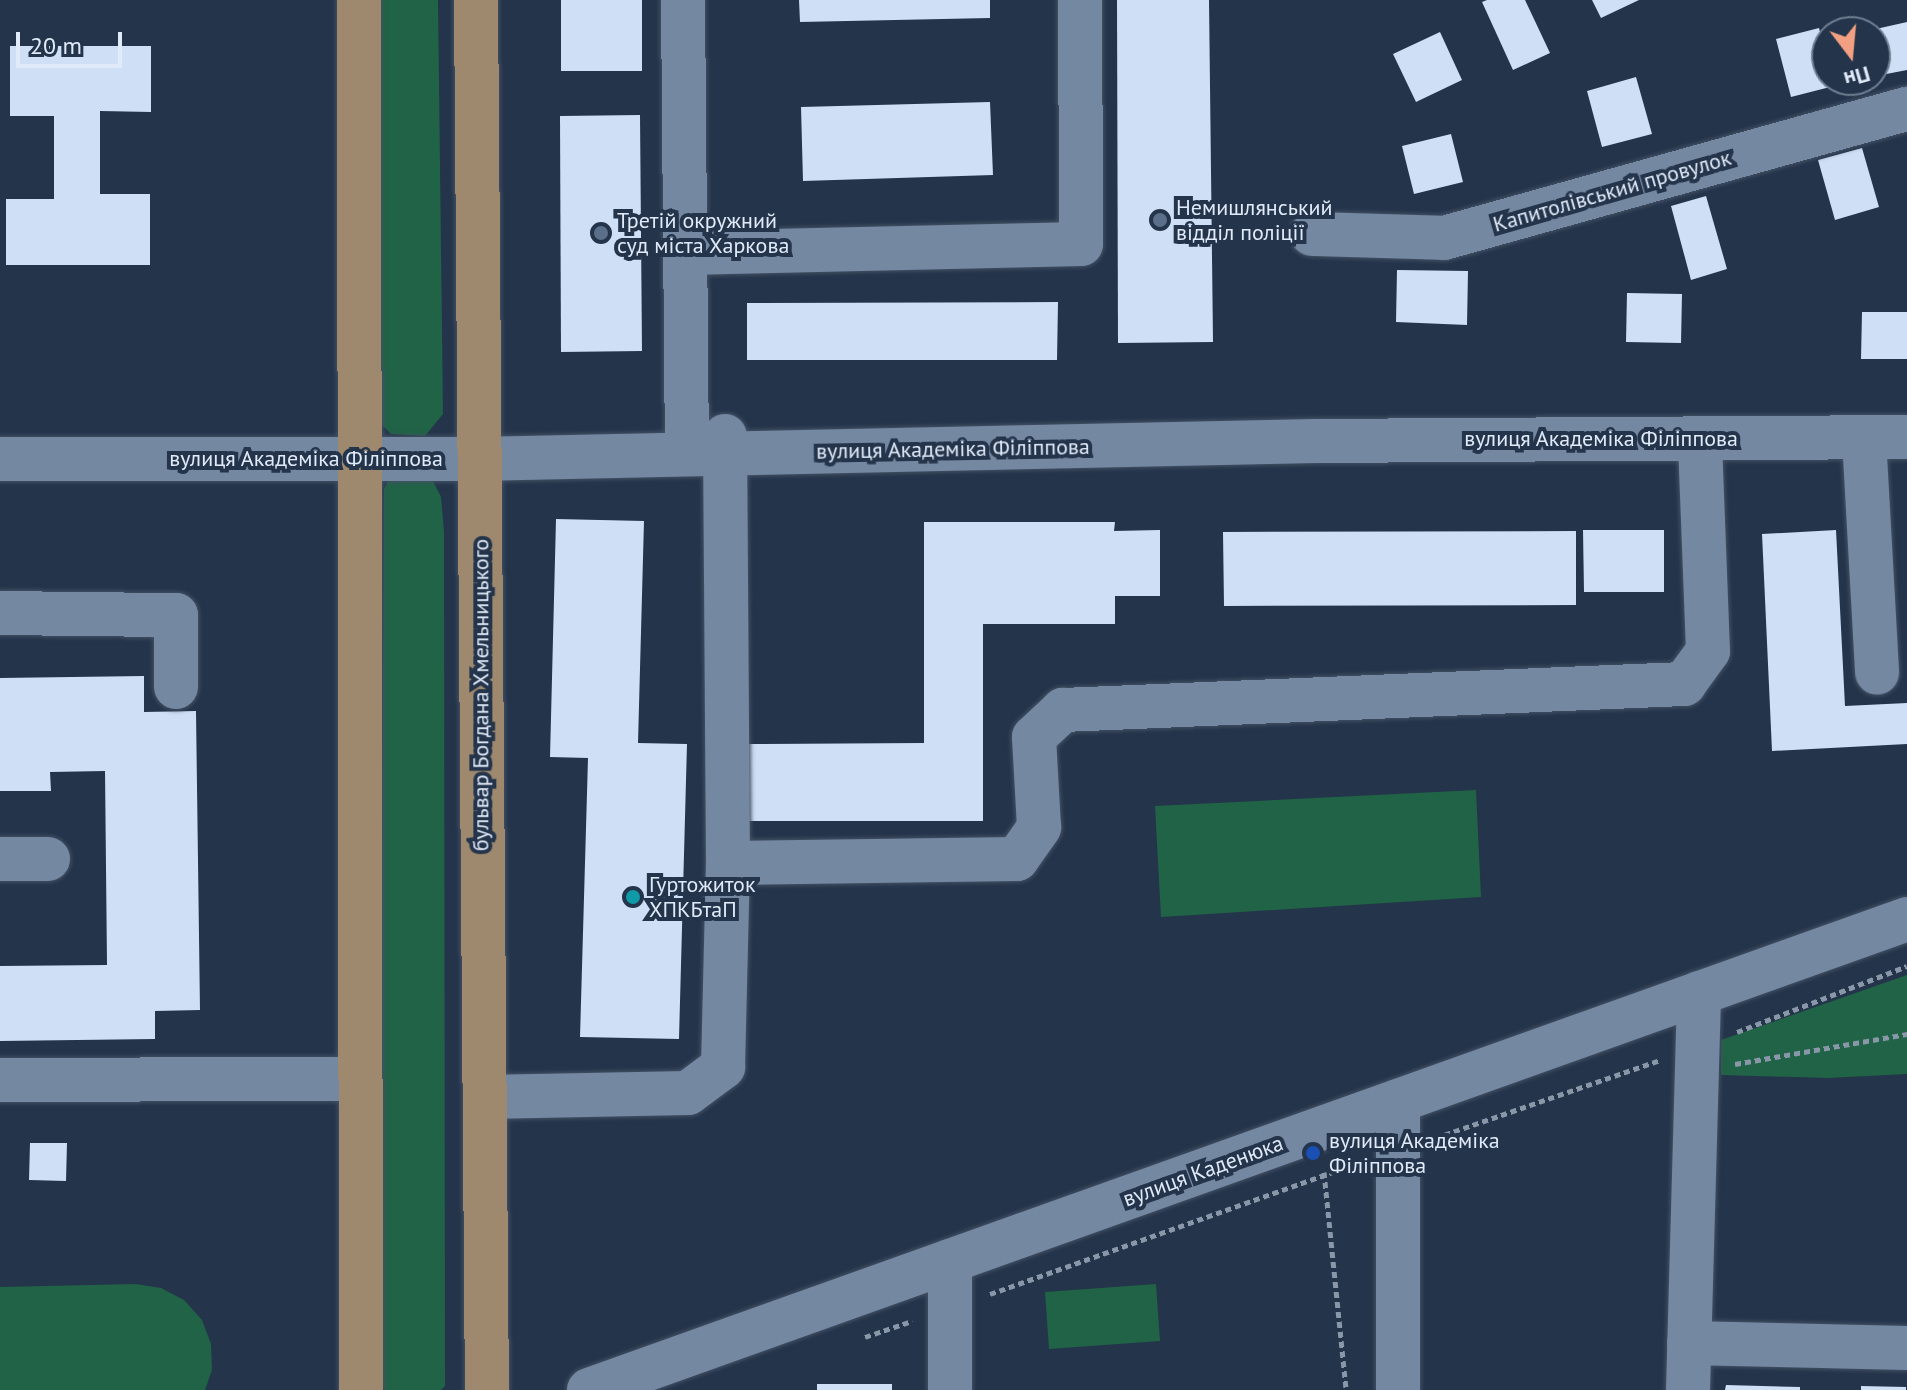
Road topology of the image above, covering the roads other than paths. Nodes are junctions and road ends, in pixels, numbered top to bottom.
1 (359, 0) edge
2 (476, 0) edge
3 (683, 0) edge
4 (1080, 0) edge
5 (1907, 109) edge
6 (1312, 234) dead end
7 (685, 253) junction
8 (1907, 437) edge
9 (1864, 438) junction
10 (1700, 439) junction
11 (712, 448) junction
12 (360, 458) junction
13 (0, 459) edge
14 (479, 459) junction
15 (0, 613) edge
16 (1877, 673) dead end
17 (176, 687) dead end
18 (0, 859) edge
19 (48, 859) dead end
20 (728, 863) junction
21 (1907, 919) edge
22 (1699, 993) junction
23 (359, 1079) junction
24 (0, 1080) edge
25 (485, 1097) junction
26 (1398, 1101) junction
27 (950, 1261) junction
28 (1689, 1343) junction
29 (1907, 1348) edge
30 (680, 1374) edge
31 (361, 1390) edge
32 (487, 1390) edge
33 (589, 1390) edge
34 (950, 1390) edge
35 (1398, 1390) edge
36 (1688, 1390) edge

1 - 12 main road
2 - 14 main road, бульвар Богдана Хмельницького
3 - 7 street
4 - 7 street
5 - 6 street, Капитолівський провулок
7 - 11 street
8 - 9 street, вулиця Академіка Філіппова
9 - 10 street, вулиця Академіка Філіппова
9 - 16 street
10 - 11 street, вулиця Академіка Філіппова
10 - 20 street
11 - 14 street, вулиця Академіка Філіппова
11 - 20 street
12 - 13 street, вулиця Академіка Філіппова
12 - 14 street, вулиця Академіка Філіппова
12 - 23 main road
14 - 25 main road, бульвар Богдана Хмельницького
15 - 17 street
18 - 19 street
20 - 25 street
21 - 22 street, вулиця Каденюка
22 - 26 street, вулиця Каденюка
22 - 28 street
23 - 24 street
23 - 31 main road
25 - 32 main road, бульвар Богдана Хмельницького
26 - 27 street, вулиця Каденюка
26 - 35 street
27 - 30 street, вулиця Каденюка
27 - 34 street
28 - 29 street
28 - 36 street
30 - 33 street, вулиця Каденюка

